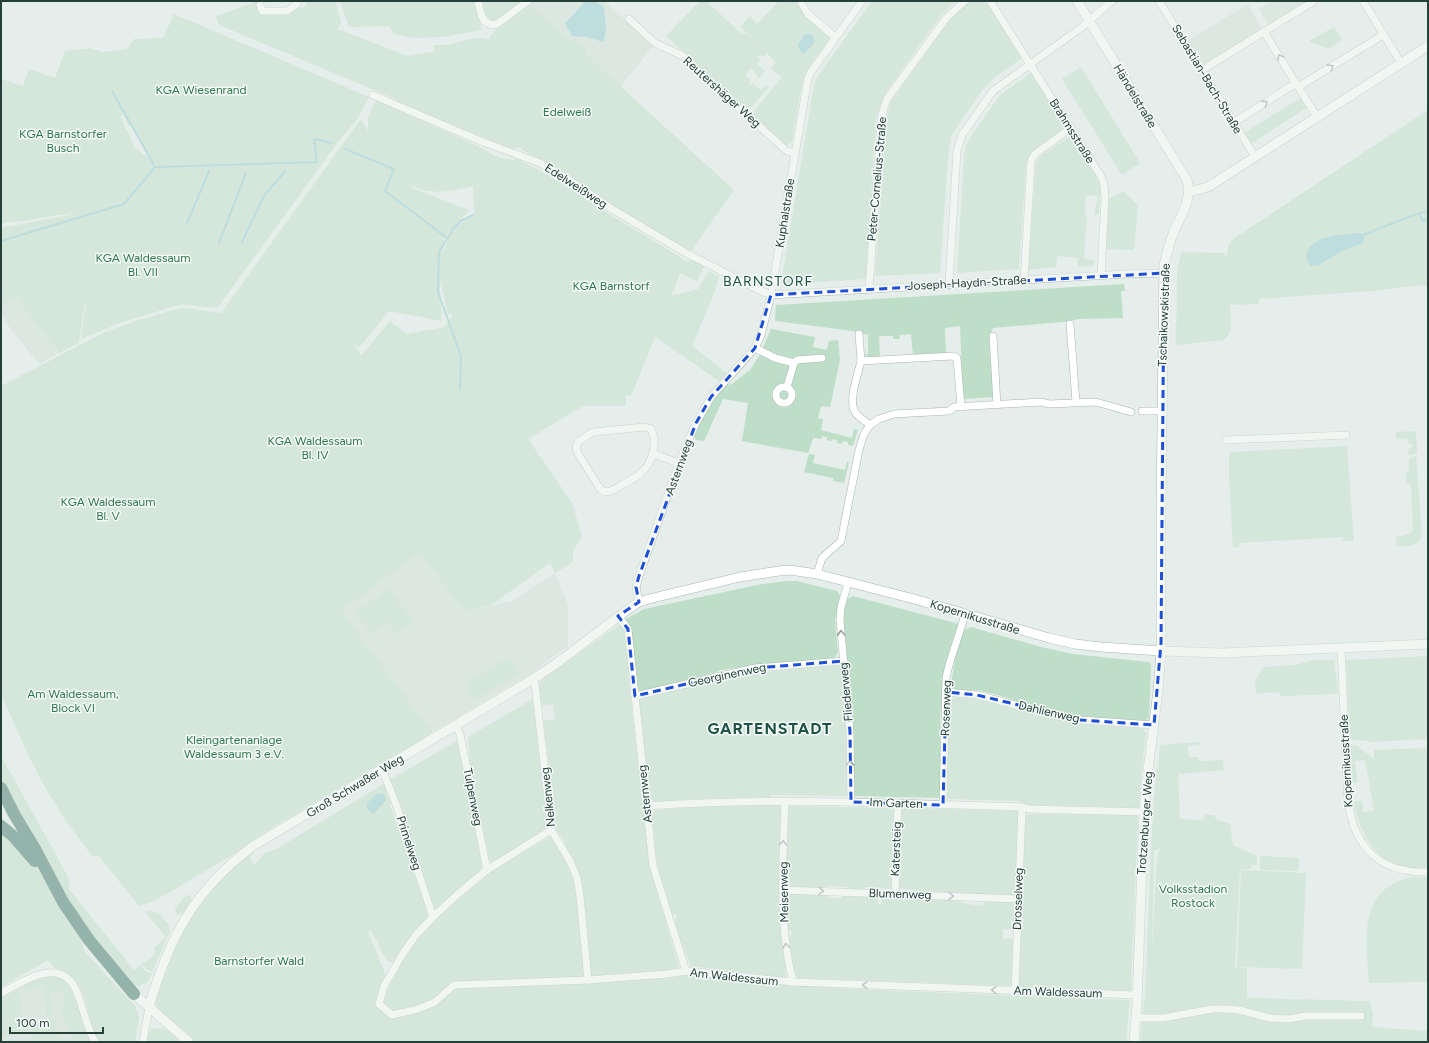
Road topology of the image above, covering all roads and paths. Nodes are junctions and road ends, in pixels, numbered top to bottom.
1 (296, 1) edge
2 (478, 1) edge
3 (528, 1) edge
4 (800, 1) edge
5 (862, 1) edge
6 (965, 1) edge
7 (990, 1) edge
8 (1077, 1) edge
9 (1112, 1) edge
10 (1159, 1) edge
11 (1314, 1) edge
12 (1363, 1) edge
13 (260, 5) dead end
14 (629, 19) dead end
15 (1089, 21) junction
16 (1264, 32) junction
17 (1383, 34) junction
18 (836, 37) junction
19 (1428, 46) edge
20 (1401, 63) junction
21 (1030, 64) junction
22 (1202, 70) junction
23 (1297, 85) junction
24 (373, 95) dead end
25 (1317, 116) junction
26 (1233, 123) junction
27 (1071, 128) junction
28 (794, 153) junction
29 (1255, 157) junction
30 (1189, 192) junction
31 (1164, 273) junction
32 (1101, 275) junction
33 (1024, 280) junction
34 (949, 284) junction
35 (869, 289) junction
36 (771, 295) junction
37 (1070, 324) dead end
38 (859, 334) dead end
39 (993, 336) dead end
40 (755, 348) junction
41 (822, 358) dead end
42 (861, 361) junction
43 (794, 362) junction
44 (723, 383) joint
45 (787, 387) dead end
46 (1076, 402) junction
47 (997, 405) junction
48 (961, 407) junction
49 (1142, 411) dead end
50 (1162, 411) junction
51 (1131, 412) dead end
52 (870, 425) junction
53 (1346, 434) dead end
54 (1226, 440) dead end
55 (653, 454) junction
56 (679, 463) junction
57 (817, 574) junction
58 (848, 582) junction
59 (639, 602) junction
60 (965, 615) junction
61 (618, 616) junction
62 (1428, 644) edge
63 (1342, 648) junction
64 (1161, 651) junction
65 (844, 661) junction
66 (533, 679) junction
67 (946, 692) junction
68 (635, 696) junction
69 (1154, 725) junction
70 (456, 726) junction
71 (382, 769) junction
72 (1, 788) edge
73 (1, 798) edge
74 (785, 801) junction
75 (851, 802) junction
76 (898, 803) junction
77 (943, 804) junction
78 (647, 806) junction
79 (1022, 807) junction
80 (1144, 812) junction
81 (14, 814) junction
82 (1, 826) edge
83 (550, 830) junction
84 (487, 870) junction
85 (1428, 872) edge
86 (53, 886) junction
87 (782, 890) junction
88 (895, 894) junction
89 (1018, 899) junction
90 (432, 917) junction
91 (686, 971) junction
92 (588, 980) junction
93 (793, 982) junction
94 (1015, 990) junction
95 (1, 993) edge
96 (134, 994) joint
97 (1134, 995) junction
98 (149, 1007) junction
99 (1361, 1016) dead end
100 (1136, 1018) junction
101 (95, 1042) edge
102 (143, 1042) edge
103 (189, 1042) edge
104 (1134, 1042) edge

1 - 13 street
2 - 3 street
4 - 18 street
5 - 18 street, Kuphalstraße
6 - 35 street, Peter-Cornelius-Straße
7 - 21 street, Brahmsstraße
8 - 15 street, Händelstraße
9 - 15 street
10 - 22 street, Sebastian-Bach-Straße
11 - 16 street
12 - 17 street
14 - 28 street, Reutershäger Weg
15 - 21 street
15 - 30 street, Händelstraße
16 - 22 street
23 -> 16 street
17 - 20 street
23 -> 17 street
18 - 28 street, Kuphalstraße
19 - 20 street
20 - 25 street
21 - 27 street, Brahmsstraße
21 - 34 street
22 - 26 street, Sebastian-Bach-Straße
23 - 25 street
26 -> 23 street
24 - 36 street, Edelweißweg
25 - 29 street
26 - 29 street, Sebastian-Bach-Straße
27 - 32 street, Brahmsstraße
27 - 33 street
28 - 36 street, Kuphalstraße
29 - 30 street
30 - 31 street, Tschaikowskistraße
31 - 32 street, Joseph-Haydn-Straße
31 - 50 street, Tschaikowskistraße
32 - 33 street, Joseph-Haydn-Straße
33 - 34 street, Joseph-Haydn-Straße
34 - 35 street, Joseph-Haydn-Straße
35 - 36 street, Joseph-Haydn-Straße
36 - 40 street, Kuphalstraße
37 - 46 street
38 - 42 street
39 - 47 street
40 - 43 street
40 - 44 street, Kuphalstraße
41 - 43 street
42 - 48 street
42 - 52 street
43 - 45 street
44 - 56 street, Asternweg
46 - 47 street
46 - 51 street
47 - 48 street
48 - 52 street
49 - 50 street
50 - 64 street, Tschaikowskistraße
52 - 57 street
53 - 54 street
55 - 55 street
55 - 56 street
56 - 59 street, Asternweg
57 - 58 street, Kopernikusstraße
57 - 59 street, Kopernikusstraße
58 - 60 street, Kopernikusstraße
65 -> 58 street, Fliederweg
59 - 61 street, Kopernikusstraße
60 - 64 street, Kopernikusstraße
60 - 67 street, Rosenweg
61 - 66 street, Groß Schwaßer Weg
61 - 68 street, Asternweg
62 - 63 street, Kopernikusstraße
63 - 64 street, Kopernikusstraße
63 - 85 street, Kopernikusstraße
64 - 69 street, Trotzenburger Weg
65 - 68 street, Georginenweg
75 -> 65 street, Fliederweg
66 - 70 street, Groß Schwaßer Weg
66 - 83 street, Nelkenweg
67 - 69 street, Dahlienweg
67 - 77 street, Rosenweg
68 - 78 street, Asternweg
69 - 80 street, Trotzenburger Weg
70 - 71 street, Groß Schwaßer Weg
70 - 84 street, Tulpenweg
71 - 90 street, Primelweg
71 - 98 street, Groß Schwaßer Weg
72 - 81 highway
73 - 81 highway
74 - 75 street, Im Garten
74 - 78 street, Im Garten
87 -> 74 street, Meisenweg
75 - 76 street, Im Garten
76 - 77 street, Im Garten
76 - 88 street, Katersteig
77 - 79 street, Im Garten
78 - 91 street, Asternweg
79 - 80 street, Im Garten
79 - 89 street, Drosselweg
80 - 97 street, Trotzenburger Weg
81 - 86 highway
82 - 86 highway
83 - 84 street
83 - 92 street, Nelkenweg
84 - 90 street
86 - 96 highway
87 -> 88 street, Blumenweg
93 -> 87 street, Meisenweg
88 -> 89 street, Blumenweg
89 - 94 street, Drosselweg
90 - 92 street, Am Waldessaum
91 - 92 street, Am Waldessaum
91 - 93 street, Am Waldessaum
94 -> 93 street, Am Waldessaum
94 - 97 street, Am Waldessaum
95 - 101 street
96 - 98 street
97 - 100 street, Trotzenburger Weg
98 - 102 street
98 - 103 street
99 - 100 street
100 - 104 street, Trotzenburger Weg

